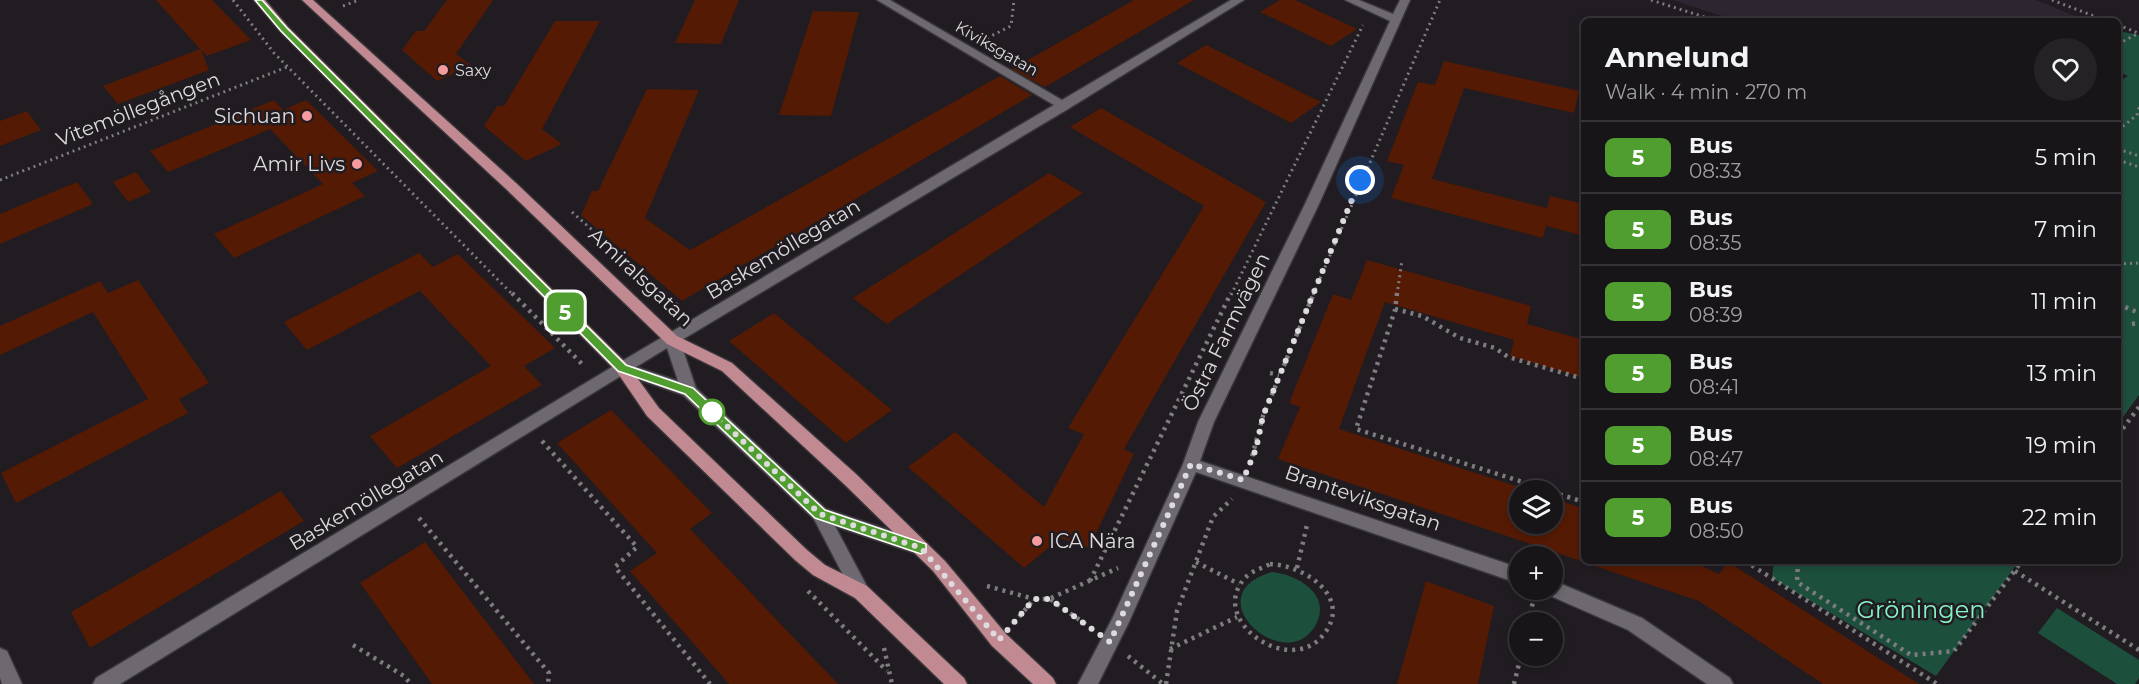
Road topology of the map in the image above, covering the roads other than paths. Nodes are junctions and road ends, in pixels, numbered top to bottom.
1 (259, 0) edge
2 (307, 0) edge
3 (882, 0) edge
4 (1239, 0) edge
5 (1350, 0) edge
6 (1406, 0) edge
7 (1396, 19) junction
8 (1064, 106) junction
9 (672, 340) junction
10 (622, 368) junction
11 (689, 391) junction
12 (1191, 464) junction
13 (820, 514) junction
14 (921, 548) junction
15 (1509, 572) edge
16 (861, 592) junction
17 (1563, 593) edge
18 (0, 657) edge
19 (12, 684) edge
20 (103, 684) edge
21 (957, 684) edge
22 (1046, 684) edge
23 (1088, 684) edge
24 (1723, 684) edge

1 - 10 main road
2 - 9 main road, Amiralsgatan
3 - 8 street, Kiviksgatan
4 - 8 street, Baskemöllegatan
5 - 7 street
6 - 7 street, Östra Farmvägen
7 - 12 street, Östra Farmvägen
8 - 9 street, Baskemöllegatan
9 - 10 street, Baskemöllegatan
9 - 11 street
9 - 14 main road, Amiralsgatan
10 - 11 street
10 - 16 main road
10 - 20 street, Baskemöllegatan
11 - 13 street
12 - 15 street, Branteviksgatan
12 - 23 street, Östra Farmvägen
13 - 14 street
13 - 16 street
14 - 22 main road, Amiralsgatan
16 - 21 main road
17 - 24 street
18 - 19 street

